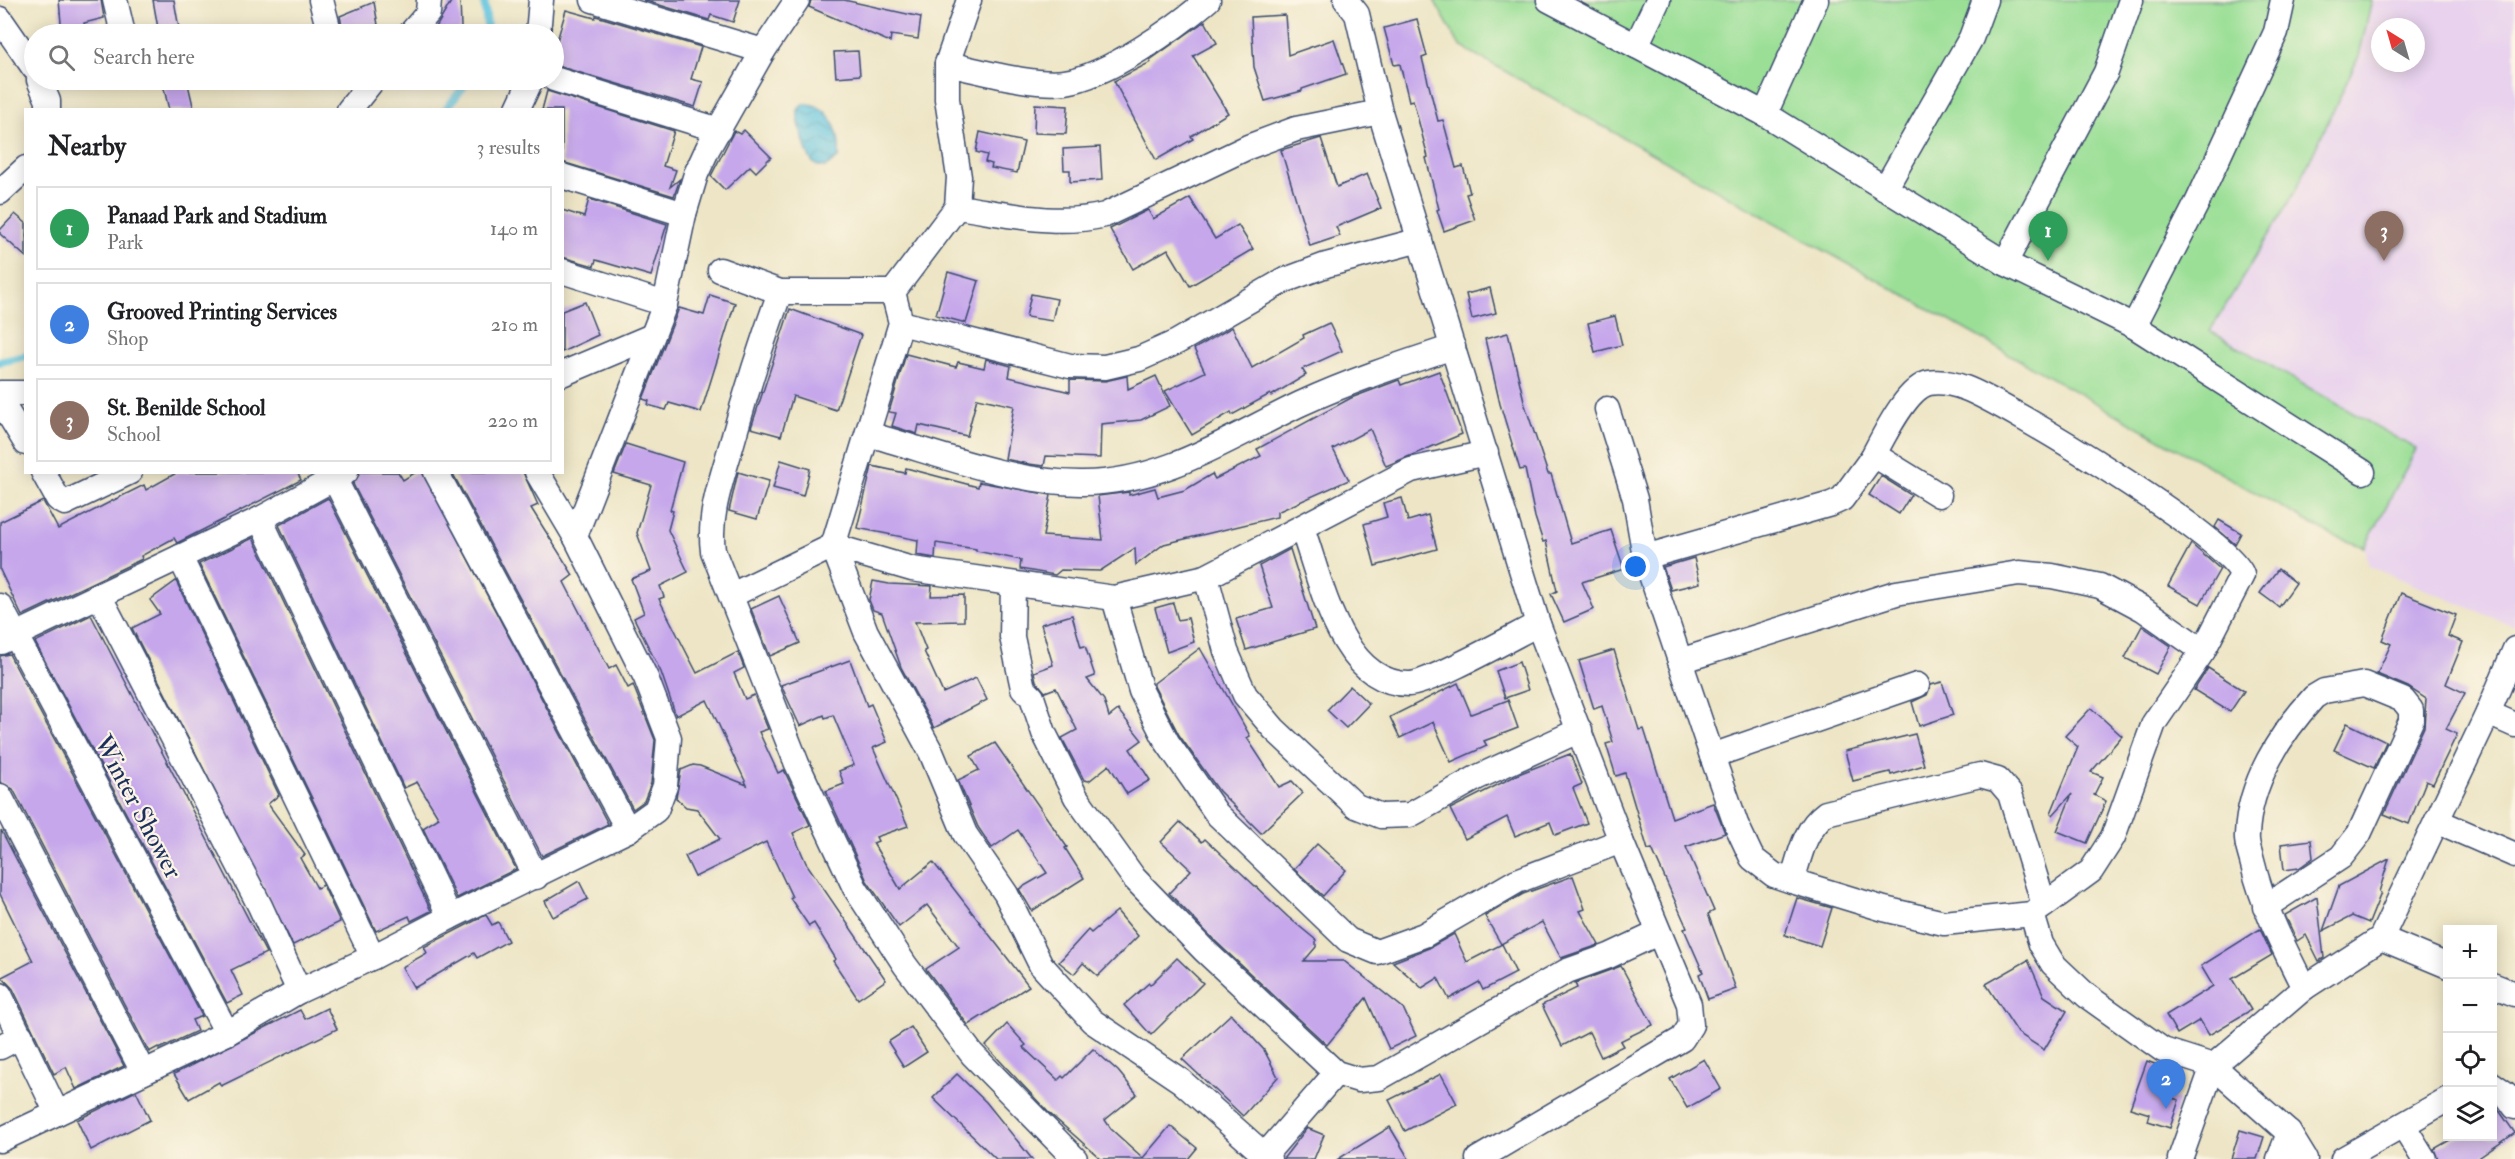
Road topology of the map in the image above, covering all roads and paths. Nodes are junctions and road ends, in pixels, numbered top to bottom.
1 (115, 0) edge
2 (321, 0) edge
3 (429, 0) edge
4 (542, 0) edge
5 (593, 0) edge
6 (797, 0) edge
7 (969, 0) edge
8 (1208, 0) edge
9 (1346, 0) edge
10 (1549, 0) edge
11 (1658, 0) edge
12 (1816, 0) edge
13 (1985, 0) edge
14 (2131, 0) edge
15 (2283, 0) edge
16 (0, 19) edge
17 (121, 24) edge
18 (327, 24) edge
19 (419, 24) edge
20 (539, 24) edge
21 (1636, 46) junction
22 (763, 51) junction
23 (24, 54) edge
24 (947, 64) junction
25 (564, 82) edge
26 (43, 90) edge
27 (365, 90) edge
28 (526, 90) edge
29 (48, 108) edge
30 (351, 108) edge
31 (518, 108) edge
32 (1380, 112) junction
33 (1765, 114) junction
34 (719, 130) junction
35 (24, 170) edge
36 (564, 177) edge
37 (1885, 189) junction
38 (0, 192) edge
39 (957, 207) junction
40 (684, 214) junction
41 (1420, 240) junction
42 (2005, 263) junction
43 (720, 270) dead end
44 (564, 272) edge
45 (780, 292) junction
46 (893, 292) junction
47 (665, 304) junction
48 (901, 323) junction
49 (2134, 327) junction
50 (652, 336) junction
51 (1453, 347) junction
52 (564, 373) edge
53 (0, 393) edge
54 (24, 393) edge
55 (0, 400) edge
56 (1607, 409) dead end
57 (868, 434) junction
58 (24, 440) edge
59 (1486, 453) junction
60 (1872, 458) junction
61 (2363, 472) dead end
62 (44, 474) edge
63 (126, 474) edge
64 (336, 474) edge
65 (437, 474) edge
66 (538, 474) edge
67 (1939, 495) dead end
68 (260, 519) junction
69 (1302, 528) junction
70 (575, 536) junction
71 (833, 546) junction
72 (180, 557) junction
73 (1645, 557) junction
74 (1206, 577) junction
75 (1013, 584) junction
76 (99, 595) junction
77 (732, 595) junction
78 (1114, 598) junction
79 (0, 606) edge
80 (1538, 624) junction
81 (7, 639) edge
82 (2515, 649) edge
83 (2202, 651) junction
84 (1680, 661) junction
85 (1917, 685) dead end
86 (2488, 713) junction
87 (2515, 724) edge
88 (1580, 730) junction
89 (1712, 756) junction
90 (0, 796) edge
91 (2437, 821) junction
92 (628, 830) junction
93 (1621, 841) junction
94 (2515, 855) edge
95 (536, 877) junction
96 (1792, 881) junction
97 (2265, 907) junction
98 (2038, 910) junction
99 (450, 917) junction
100 (1658, 933) junction
101 (2381, 938) junction
102 (373, 957) junction
103 (2443, 964) edge
104 (2304, 987) junction
105 (2497, 987) edge
106 (299, 991) junction
107 (2515, 994) edge
108 (0, 995) edge
109 (227, 1033) junction
110 (11, 1042) edge
111 (2213, 1066) junction
112 (143, 1072) junction
113 (1336, 1073) junction
114 (2497, 1087) edge
115 (2443, 1102) edge
116 (2515, 1107) edge
117 (57, 1113) junction
118 (2403, 1125) junction
119 (2289, 1133) junction
120 (0, 1140) edge
121 (1267, 1157) edge
122 (1075, 1159) edge
123 (1478, 1159) edge
124 (2180, 1159) edge
125 (2279, 1159) edge
126 (2305, 1159) edge
127 (2343, 1159) edge
128 (2424, 1159) edge

1 - 17 street
2 - 18 street
3 - 19 street
4 - 20 street
5 - 22 street
6 - 22 street
7 - 24 street
8 - 24 street
9 - 32 street
10 - 21 street
11 - 21 street
12 - 33 street
13 - 37 street
14 - 42 street
15 - 49 street
16 - 23 street
21 - 33 street
22 - 34 street
24 - 39 street
25 - 34 street
26 - 29 street
27 - 30 street
28 - 31 street
32 - 39 street
32 - 41 street
33 - 37 street
34 - 40 street
35 - 38 street
36 - 40 street
37 - 42 street
39 - 46 street
40 - 47 street
41 - 48 street
41 - 51 street
42 - 49 street
43 - 45 street
44 - 47 street
45 - 46 street
45 - 77 street
46 - 48 street
47 - 50 street
48 - 57 street
49 - 61 street
50 - 52 street
50 - 70 street
51 - 57 street
51 - 59 street
53 - 54 street
55 - 58 street
56 - 73 street
57 - 71 street
59 - 69 street
59 - 80 street
60 - 67 street
60 - 73 street
60 - 83 street
62 - 63 street
64 - 68 street
64 - 95 street
65 - 92 street
66 - 70 street
68 - 72 street
68 - 99 street
69 - 74 street
69 - 80 street
70 - 92 street
71 - 75 street
71 - 77 street
71 - 121 street
72 - 76 street
72 - 102 street
73 - 84 street
74 - 78 street
74 - 88 street
75 - 78 street
75 - 113 street
76 - 81 street
76 - 106 street
77 - 122 street
78 - 93 street
79 - 81 street, Winter Shower
80 - 88 street
81 - 109 street, Winter Shower
82 - 86 street
83 - 84 street
83 - 98 street
84 - 89 street
85 - 89 street
86 - 87 street
86 - 91 street
88 - 93 street
89 - 96 street
90 - 112 street
91 - 94 street
91 - 101 street
92 - 95 street
93 - 100 street
95 - 99 street
96 - 98 street
96 - 98 street
97 - 97 street
97 - 104 street
98 - 111 street
99 - 102 street
100 - 113 street
100 - 123 street
101 - 103 street
101 - 104 street
102 - 106 street
104 - 111 street
105 - 107 street
106 - 109 street
108 - 110 street
109 - 112 street
110 - 117 street
111 - 119 street
111 - 124 street
112 - 117 street
113 - 121 street
114 - 116 street
115 - 118 street
117 - 120 street
118 - 127 street
118 - 128 street
119 - 125 street
119 - 126 street

